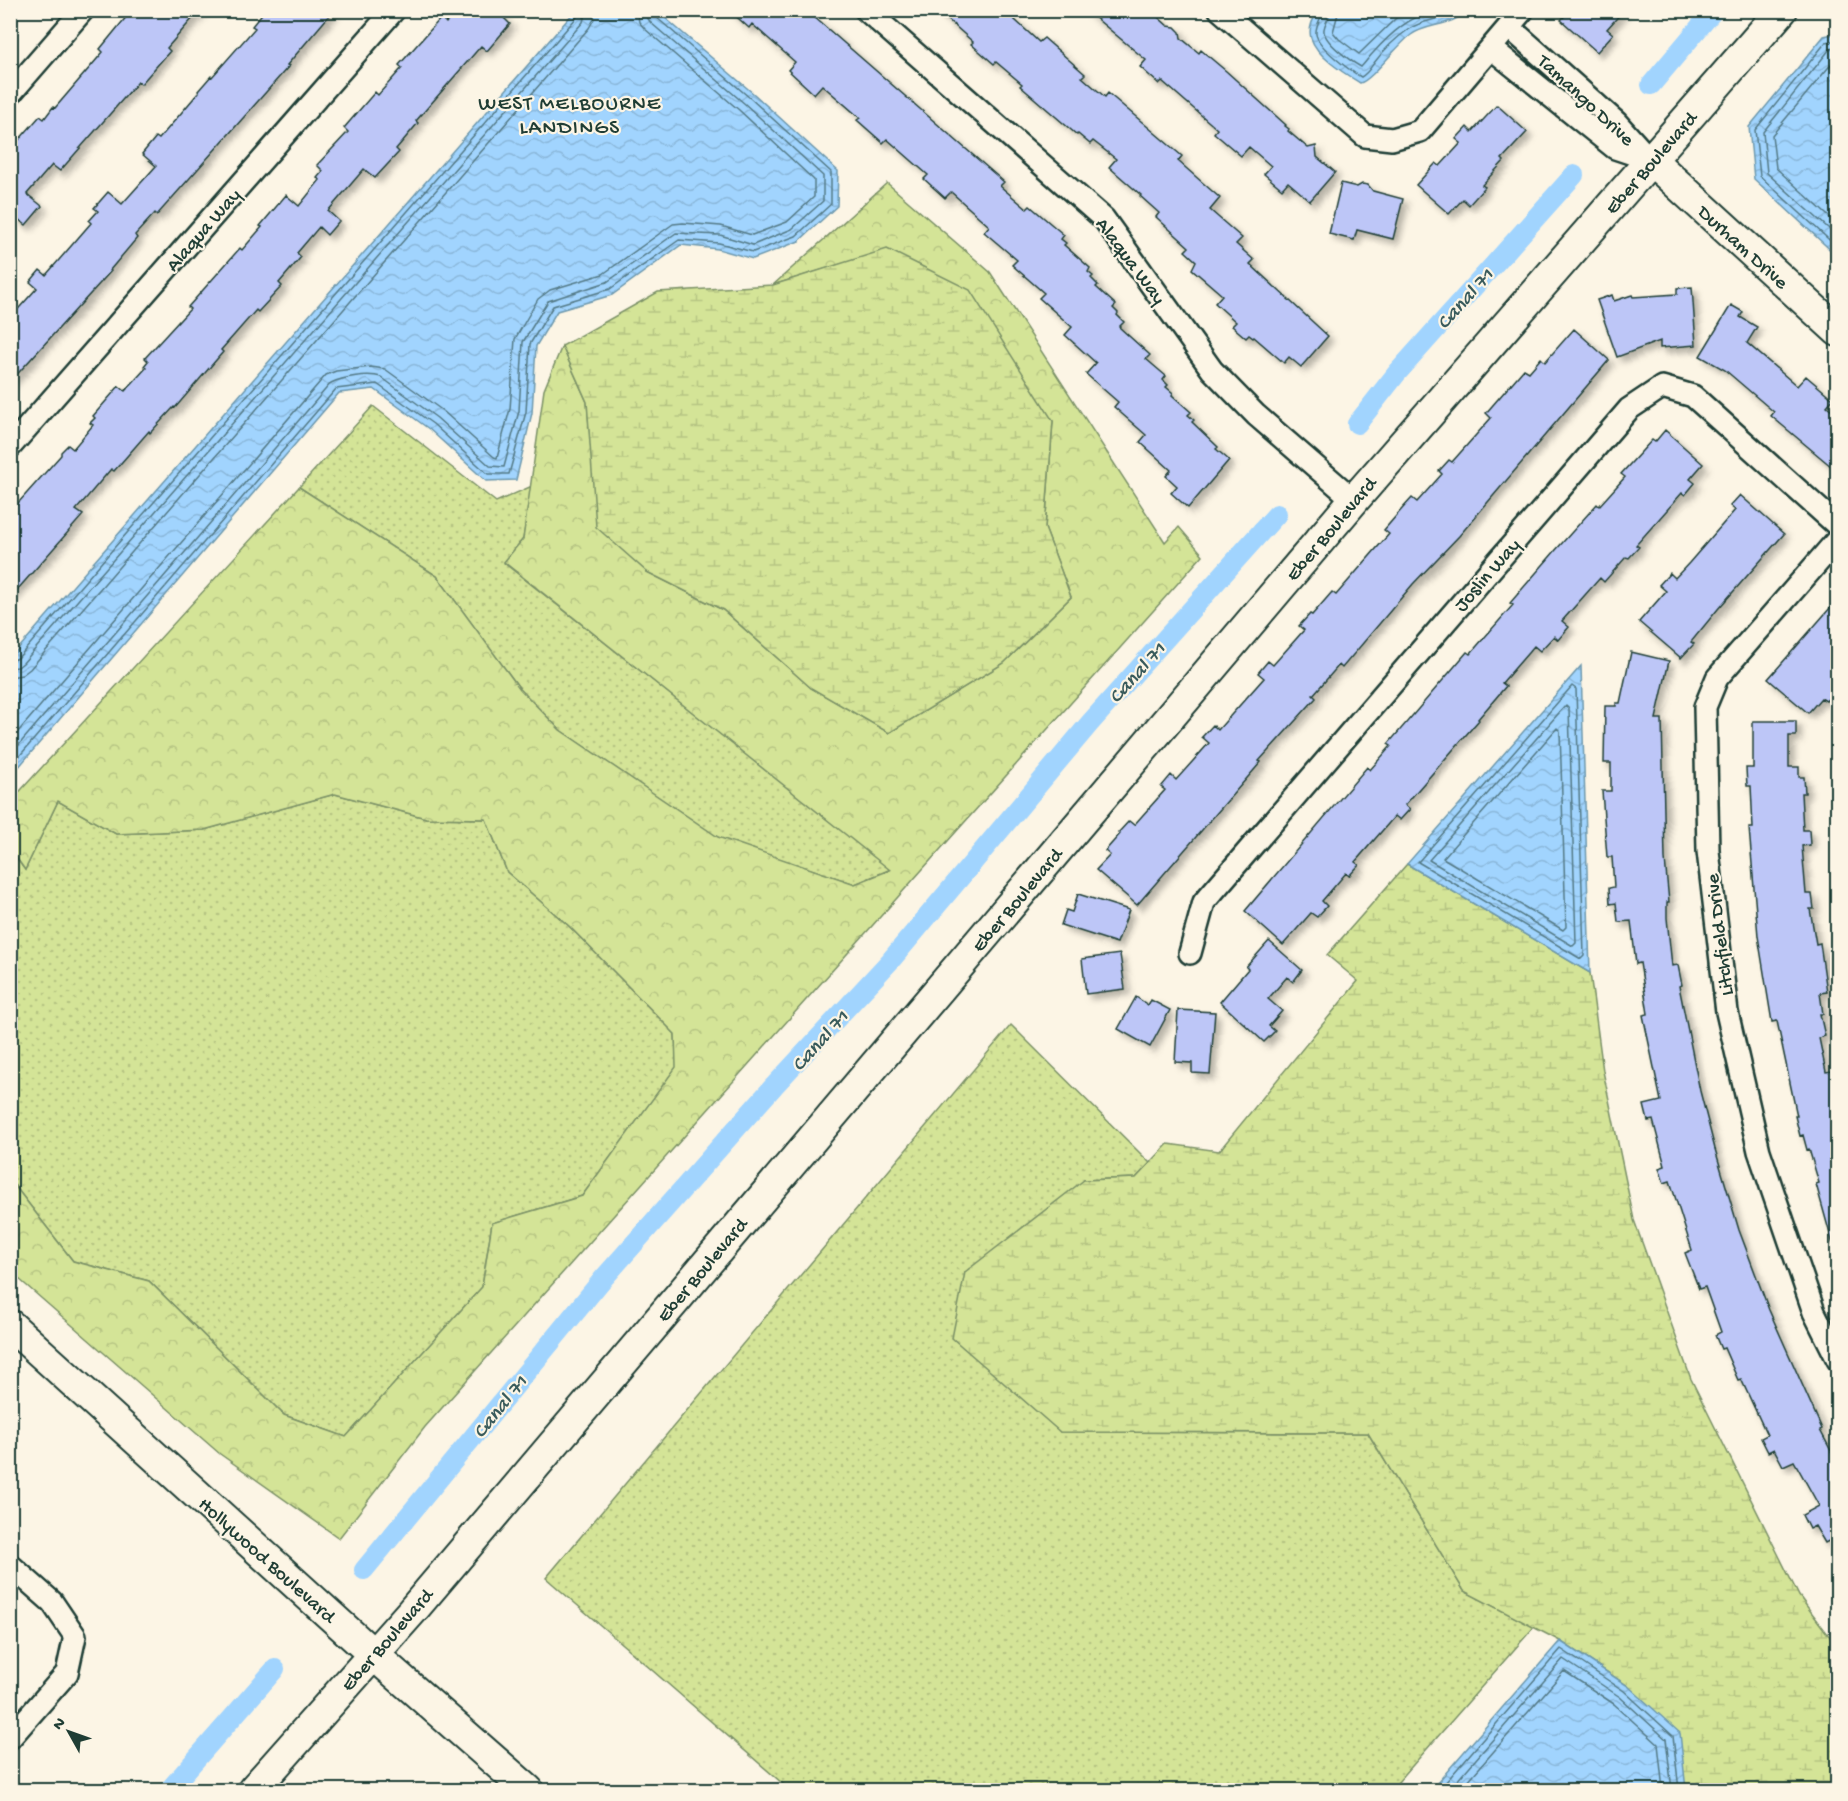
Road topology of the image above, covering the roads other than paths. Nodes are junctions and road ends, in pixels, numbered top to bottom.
1 (83, 10) edge
2 (394, 10) edge
3 (866, 10) edge
4 (1220, 10) edge
5 (1523, 10) edge
6 (1782, 10) edge
7 (1509, 27) junction
8 (1491, 48) junction
9 (10, 94) edge
10 (1651, 160) junction
11 (1838, 331) edge
12 (10, 447) edge
13 (1354, 500) junction
14 (1838, 526) edge
15 (1838, 539) edge
16 (1190, 953) dead end
17 (10, 1325) edge
18 (1838, 1360) edge
19 (10, 1565) edge
20 (374, 1655) junction
21 (10, 1738) edge
22 (253, 1791) edge
23 (528, 1791) edge

1 - 9 street
2 - 12 street, Alaqua Way
3 - 13 street, Alaqua Way
4 - 8 street
5 - 7 street
6 - 10 street, Eber Boulevard
7 - 8 street
7 - 10 street, Tamango Drive
8 - 10 street, Tamango Drive
10 - 11 street, Durham Drive
10 - 13 street, Eber Boulevard
13 - 20 street, Eber Boulevard
14 - 16 street, Joslin Way
15 - 18 street, Litchfield Drive
17 - 20 street, Hollywood Boulevard
19 - 21 street
20 - 22 street, Eber Boulevard
20 - 23 street, Hollywood Boulevard

